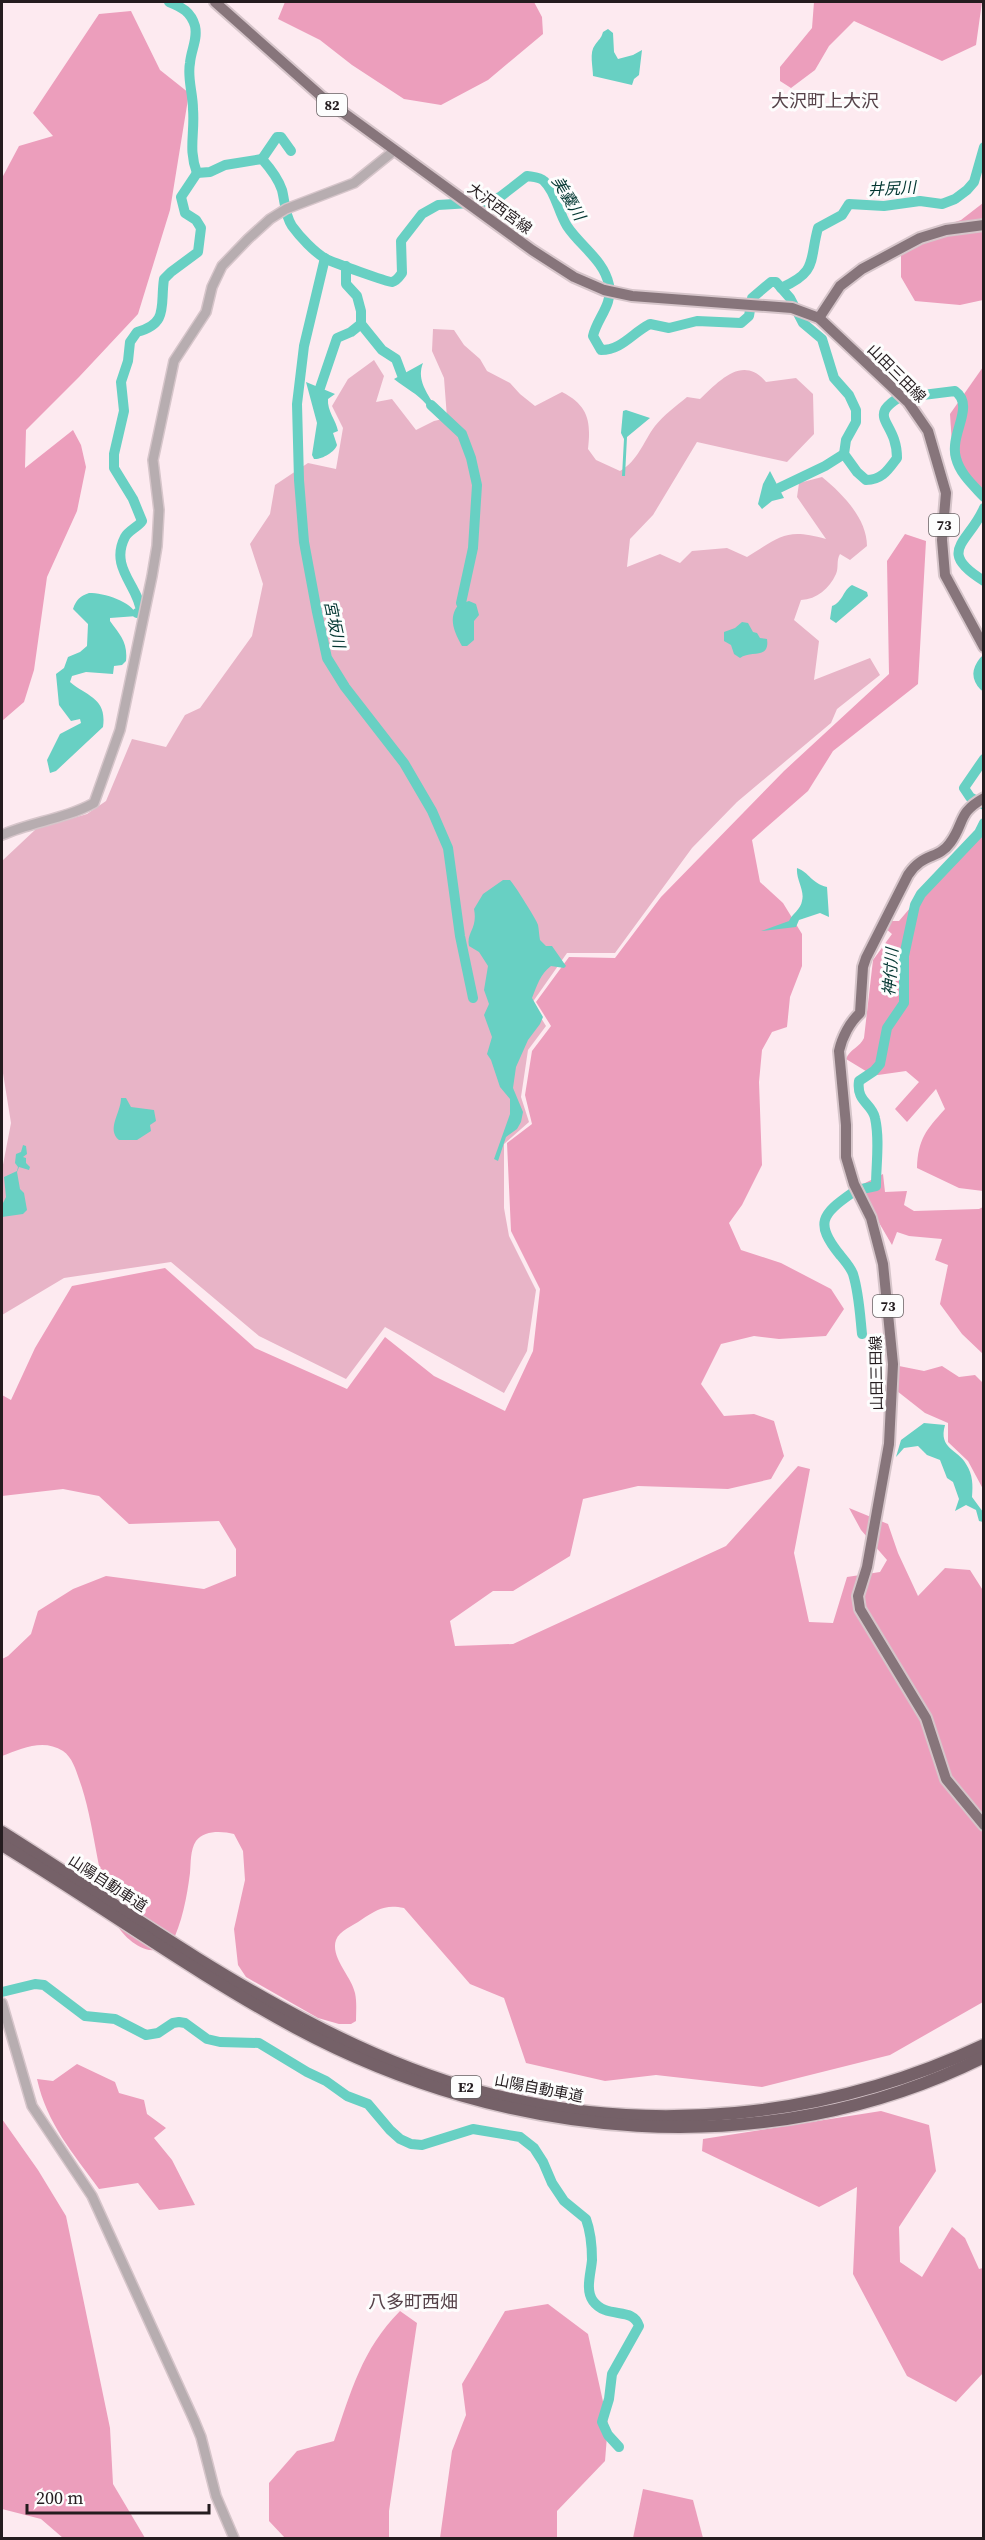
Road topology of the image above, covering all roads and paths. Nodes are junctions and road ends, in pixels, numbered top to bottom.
1 (215, 2) edge
2 (395, 150) junction
3 (984, 225) edge
4 (819, 318) junction
5 (984, 647) edge
6 (980, 800) edge
7 (2, 835) edge
8 (984, 1825) edge
9 (2, 1832) edge
10 (2, 1845) edge
11 (2, 2003) edge
12 (984, 2045) edge
13 (984, 2057) edge
14 (234, 2538) edge

1 - 2 main road, 大沢西宮線 / 82
2 - 4 main road, 大沢西宮線 / 82
2 - 7 street
3 - 4 main road
4 - 5 main road, 山田三田線 / 73
6 - 8 main road, 山田三田線 / 73
9 - 12 highway, 山陽自動車道 / E2
10 - 13 highway, 山陽自動車道 / E2
11 - 14 street

